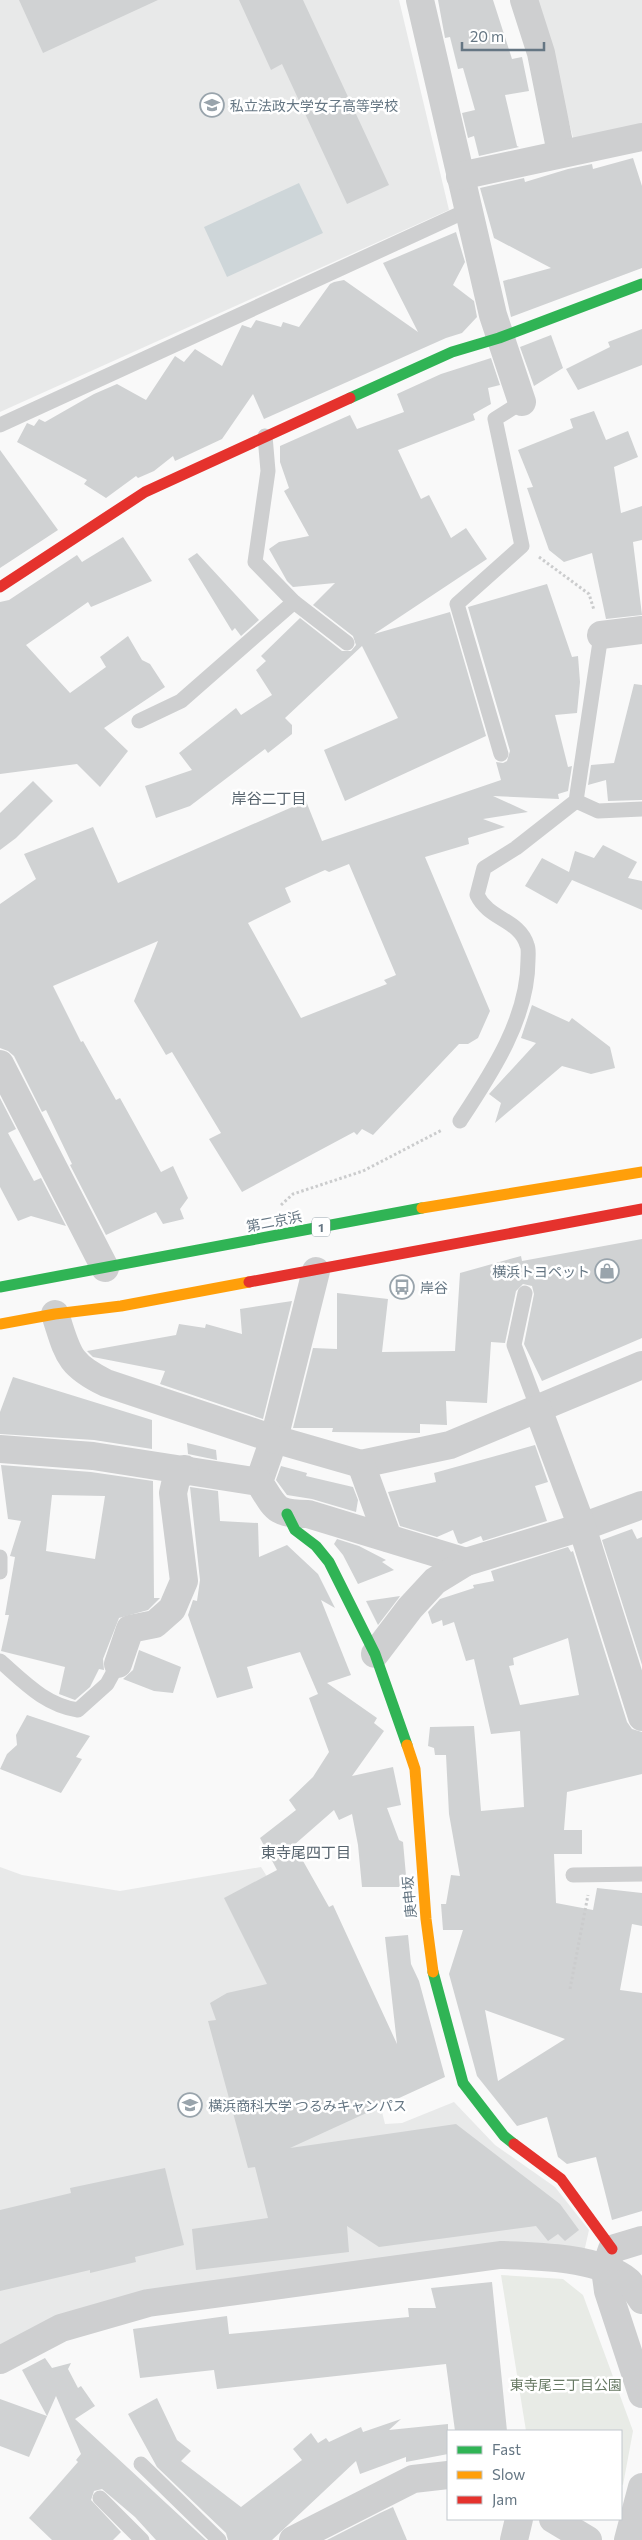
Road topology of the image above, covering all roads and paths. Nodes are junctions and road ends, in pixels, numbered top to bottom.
1 (420, 0) edge
2 (524, 0) edge
3 (642, 137) edge
4 (560, 153) junction
5 (460, 176) junction
6 (468, 210) junction
7 (642, 284) edge
8 (499, 338) junction
9 (522, 402) joint
10 (0, 425) edge
11 (265, 436) junction
12 (522, 546) junction
13 (0, 587) edge
14 (294, 602) junction
15 (642, 630) edge
16 (601, 635) junction
17 (347, 643) dead end
18 (139, 721) dead end
19 (501, 754) dead end
20 (576, 802) junction
21 (642, 809) edge
22 (1, 1069) edge
23 (460, 1121) joint
24 (642, 1172) edge
25 (280, 1206) dead end
26 (642, 1210) edge
27 (105, 1268) junction
28 (316, 1271) junction
29 (0, 1287) edge
30 (525, 1293) dead end
31 (55, 1314) junction
32 (0, 1324) edge
33 (642, 1365) edge
34 (538, 1410) junction
35 (274, 1439) junction
36 (0, 1449) edge
37 (361, 1464) junction
38 (185, 1469) junction
39 (259, 1482) junction
40 (642, 1505) edge
41 (288, 1514) junction
42 (582, 1527) junction
43 (388, 1538) junction
44 (0, 1557) edge
45 (466, 1562) junction
46 (0, 1572) edge
47 (375, 1654) junction
48 (0, 1661) edge
49 (118, 1664) joint
50 (642, 1717) edge
51 (592, 1874) junction
52 (642, 1874) edge
53 (573, 1875) dead end
54 (570, 1989) dead end
55 (642, 2240) edge
56 (608, 2259) junction
57 (642, 2300) edge
58 (0, 2360) edge
59 (642, 2394) edge
60 (141, 2464) dead end
61 (447, 2475) edge
62 (642, 2487) edge
63 (100, 2498) dead end
64 (519, 2520) edge
65 (555, 2520) edge
66 (142, 2540) edge
67 (219, 2540) edge
68 (293, 2540) edge
69 (514, 2540) edge
70 (588, 2540) edge
71 (628, 2540) edge

1 - 5 street
2 - 4 street
3 - 4 street
4 - 5 street
5 - 6 street
6 - 8 street
6 - 10 lane
7 - 8 main road
8 - 9 street
8 - 11 main road
9 - 12 lane
11 - 13 main road
11 - 14 lane
12 - 16 path
12 - 19 lane
14 - 17 lane
14 - 18 lane
15 - 16 street
16 - 20 lane
20 - 21 lane
20 - 23 lane
22 - 27 street
23 - 25 path
24 - 27 main road, 第二京浜 / 1
26 - 28 main road
27 - 29 main road, 第二京浜 / 1
28 - 31 main road
28 - 35 street
30 - 34 lane
31 - 32 main road
31 - 35 street
33 - 34 street
34 - 37 street
34 - 42 street
35 - 37 street
35 - 39 street
36 - 38 street
37 - 43 street
38 - 39 street
38 - 49 street
39 - 41 street
40 - 42 street
41 - 43 street
41 - 47 main road, 庚申坂
42 - 45 street
42 - 50 street
43 - 45 street
44 - 46 lane
45 - 47 street
47 - 56 main road, 庚申坂
48 - 49 lane
51 - 52 lane
51 - 53 lane
51 - 54 path
55 - 56 street
56 - 57 street
56 - 58 street
56 - 59 street
60 - 67 lane
61 - 68 street
62 - 71 street
63 - 66 lane
64 - 69 street
65 - 70 street

